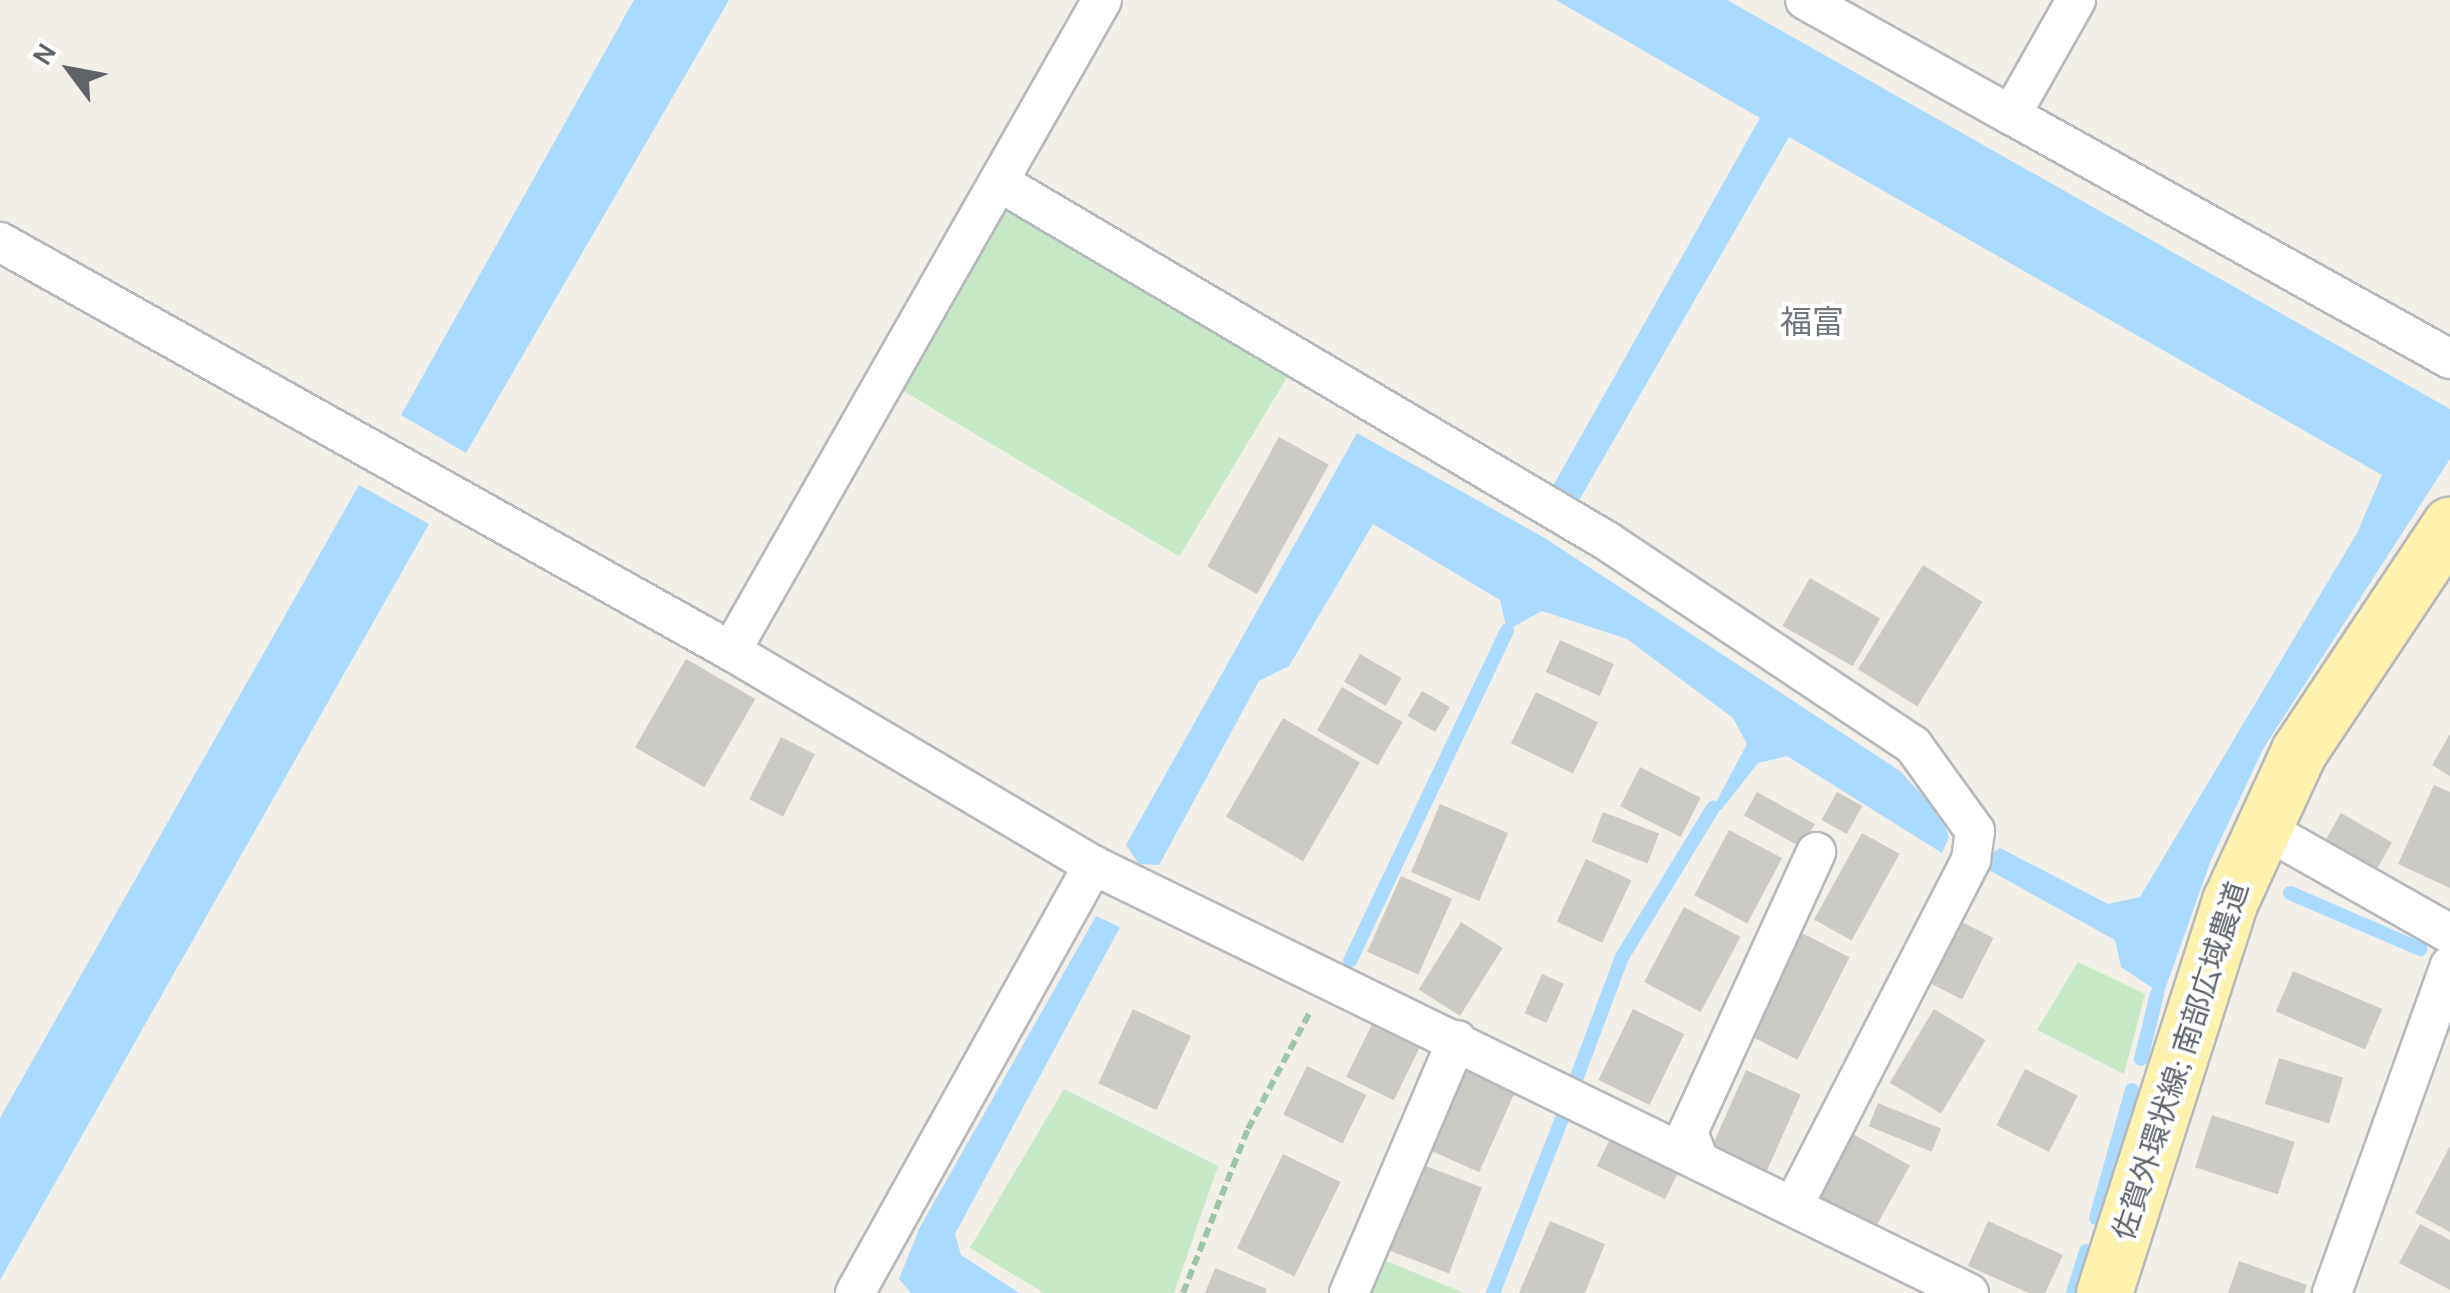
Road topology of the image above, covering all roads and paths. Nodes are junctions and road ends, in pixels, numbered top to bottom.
1 (1102, 0) edge
2 (1806, 0) edge
3 (2076, 0) edge
4 (2010, 115) junction
5 (999, 182) junction
6 (0, 242) edge
7 (2450, 359) edge
8 (2450, 525) edge
9 (731, 651) junction
10 (2263, 828) junction
11 (1816, 852) dead end
12 (1092, 865) junction
13 (2450, 934) edge
14 (2450, 966) edge
15 (1328, 978) junction
16 (1457, 1040) junction
17 (1698, 1158) junction
18 (1793, 1206) junction
19 (855, 1293) edge
20 (1182, 1293) edge
21 (1348, 1293) edge
22 (1968, 1293) edge
23 (2104, 1293) edge
24 (2332, 1293) edge

1 - 5 street
2 - 4 street
3 - 4 street
4 - 7 street
5 - 9 street
5 - 18 street
6 - 9 street
8 - 10 main road, 佐賀外環状線; 南部広域農道
9 - 12 street
10 - 13 street
10 - 23 main road, 佐賀外環状線; 南部広域農道
11 - 17 street
12 - 15 street
12 - 19 street
14 - 24 street
15 - 16 street
15 - 20 path
16 - 17 street
16 - 21 street
17 - 18 street
18 - 22 street

